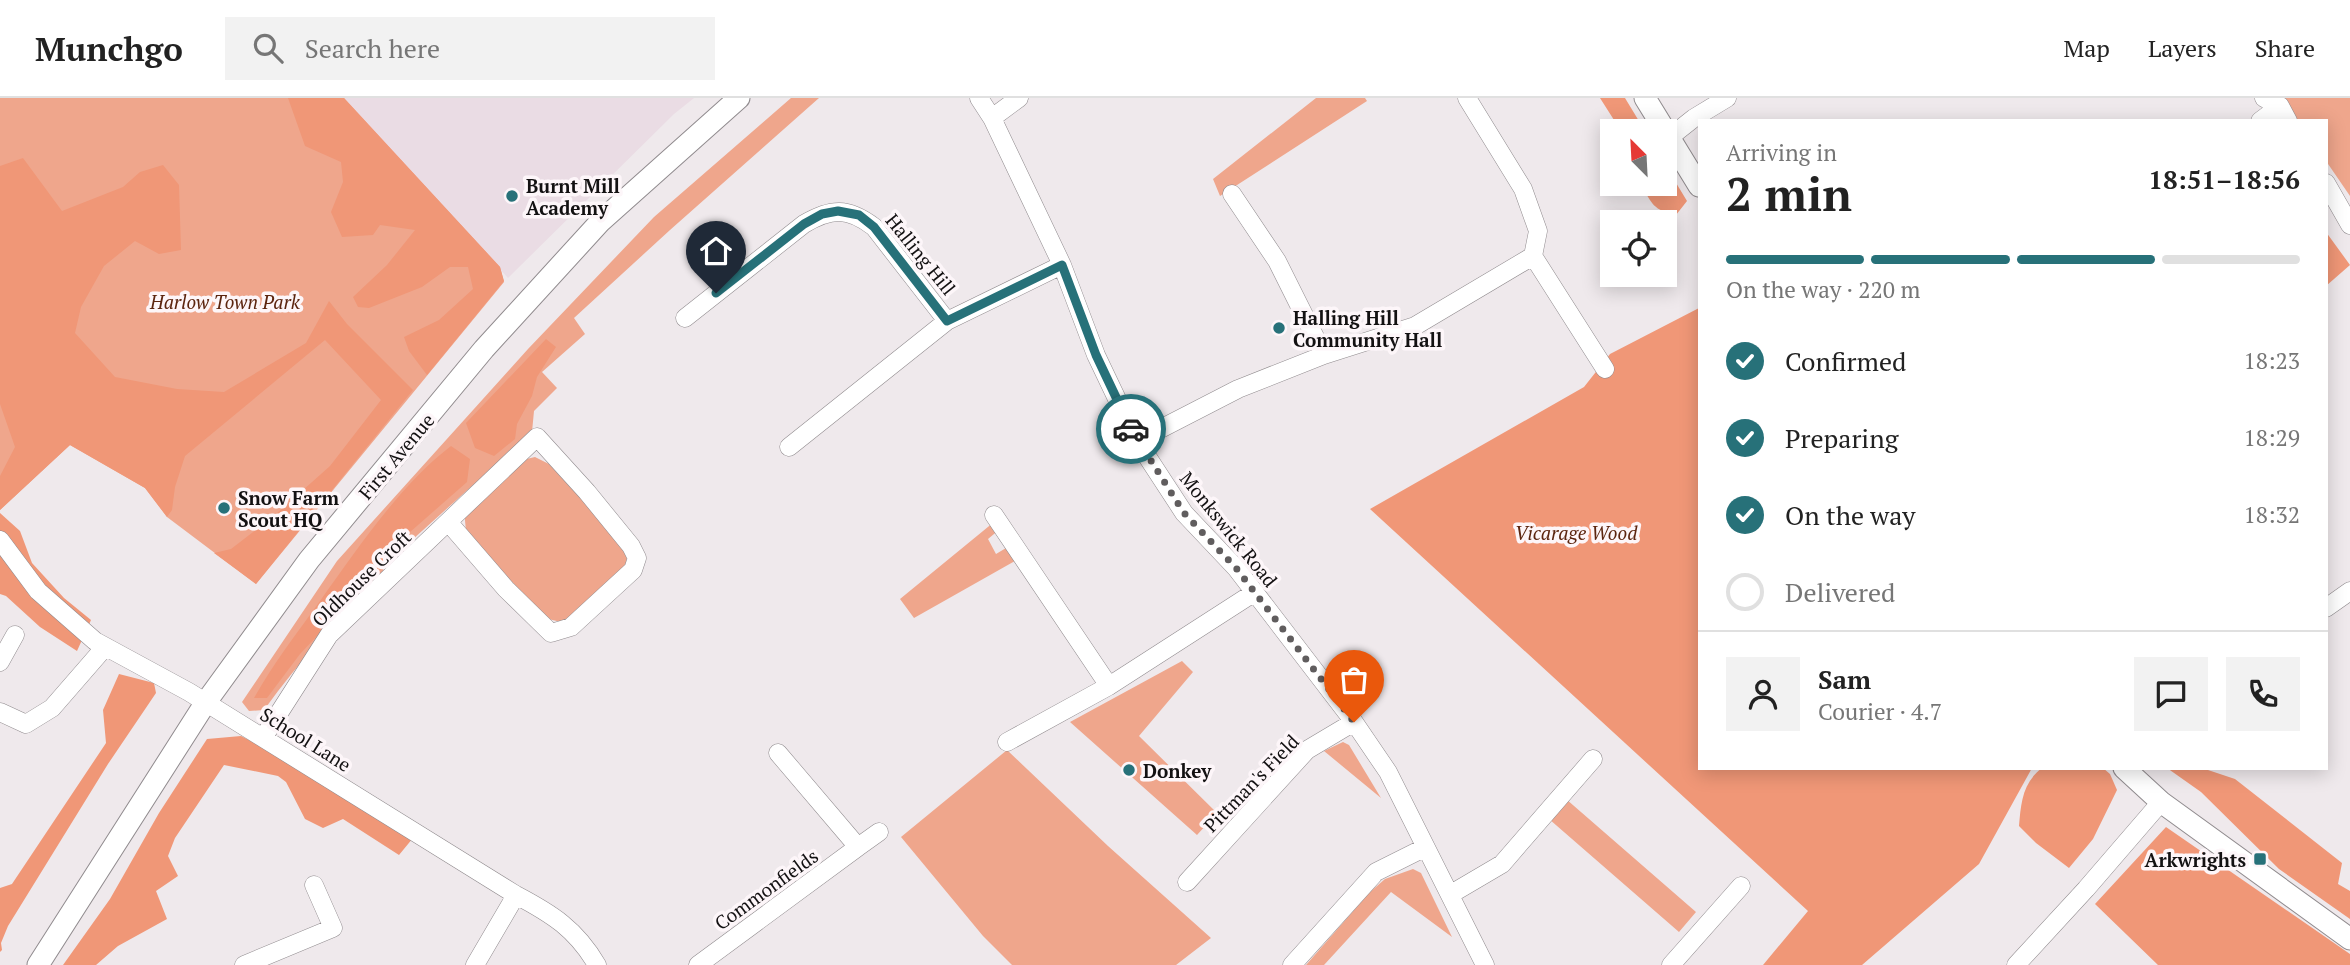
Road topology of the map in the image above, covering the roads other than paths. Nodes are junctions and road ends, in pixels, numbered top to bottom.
1 (739, 98) edge
2 (979, 98) edge
3 (1019, 98) edge
4 (1467, 98) edge
5 (1644, 98) edge
6 (1727, 98) edge
7 (2277, 108) edge
8 (992, 118) junction
9 (1658, 119) edge
10 (2263, 119) edge
11 (1677, 131) edge
12 (1677, 149) edge
13 (1698, 184) edge
14 (2328, 186) edge
15 (1232, 194) dead end
16 (2350, 225) edge
17 (1533, 256) junction
18 (1062, 265) junction
19 (685, 318) dead end
20 (947, 321) junction
21 (1324, 355) junction
22 (1605, 369) dead end
23 (1137, 441) junction
24 (789, 447) dead end
25 (994, 515) dead end
26 (449, 523) junction
27 (0, 540) edge
28 (1255, 592) junction
29 (2349, 594) edge
30 (2328, 607) edge
31 (15, 635) dead end
32 (105, 647) junction
33 (0, 662) edge
34 (1109, 686) junction
35 (205, 702) junction
36 (0, 712) edge
37 (1354, 722) junction
38 (263, 738) junction
39 (1007, 742) dead end
40 (778, 753) dead end
41 (1593, 759) dead end
42 (2126, 770) edge
43 (2161, 802) junction
44 (878, 832) dead end
45 (858, 847) junction
46 (1424, 848) junction
47 (1187, 882) dead end
48 (314, 885) dead end
49 (1741, 886) dead end
50 (1451, 894) junction
51 (516, 895) junction
52 (2350, 939) edge
53 (2023, 963) edge
54 (38, 965) edge
55 (244, 965) edge
56 (475, 965) edge
57 (597, 965) edge
58 (698, 965) edge
59 (1292, 965) edge
60 (1485, 965) edge
61 (1671, 965) edge

1 - 35 street, First Avenue
2 - 8 street, Monkswick Road
3 - 8 street
4 - 17 street
5 - 9 street
6 - 11 street
7 - 10 street
8 - 18 street, Monkswick Road
12 - 13 street
14 - 16 street
15 - 21 street
17 - 21 street
17 - 22 street
18 - 20 street, Halling Hill
18 - 23 street, Monkswick Road
19 - 20 street, Halling Hill
20 - 24 street, Halling Hill
21 - 23 street
23 - 28 street, Monkswick Road
25 - 34 street
26 - 26 street, Oldhouse Croft
26 - 38 street, Oldhouse Croft
27 - 32 street, School Lane
28 - 34 street
28 - 37 street, Monkswick Road
29 - 30 street
31 - 33 street
32 - 35 street, School Lane
32 - 36 street
34 - 39 street
35 - 38 street, School Lane
35 - 54 street, First Avenue
37 - 46 street, Monkswick Road
37 - 47 street, Pittman's Field
38 - 51 street, School Lane
40 - 45 street
41 - 50 street
42 - 43 street
43 - 52 street
43 - 53 street
44 - 45 street, Commonfields
45 - 58 street, Commonfields
46 - 50 street, Monkswick Road
46 - 59 street
48 - 55 street
49 - 61 street
50 - 60 street, Monkswick Road
51 - 56 street
51 - 57 street, School Lane

